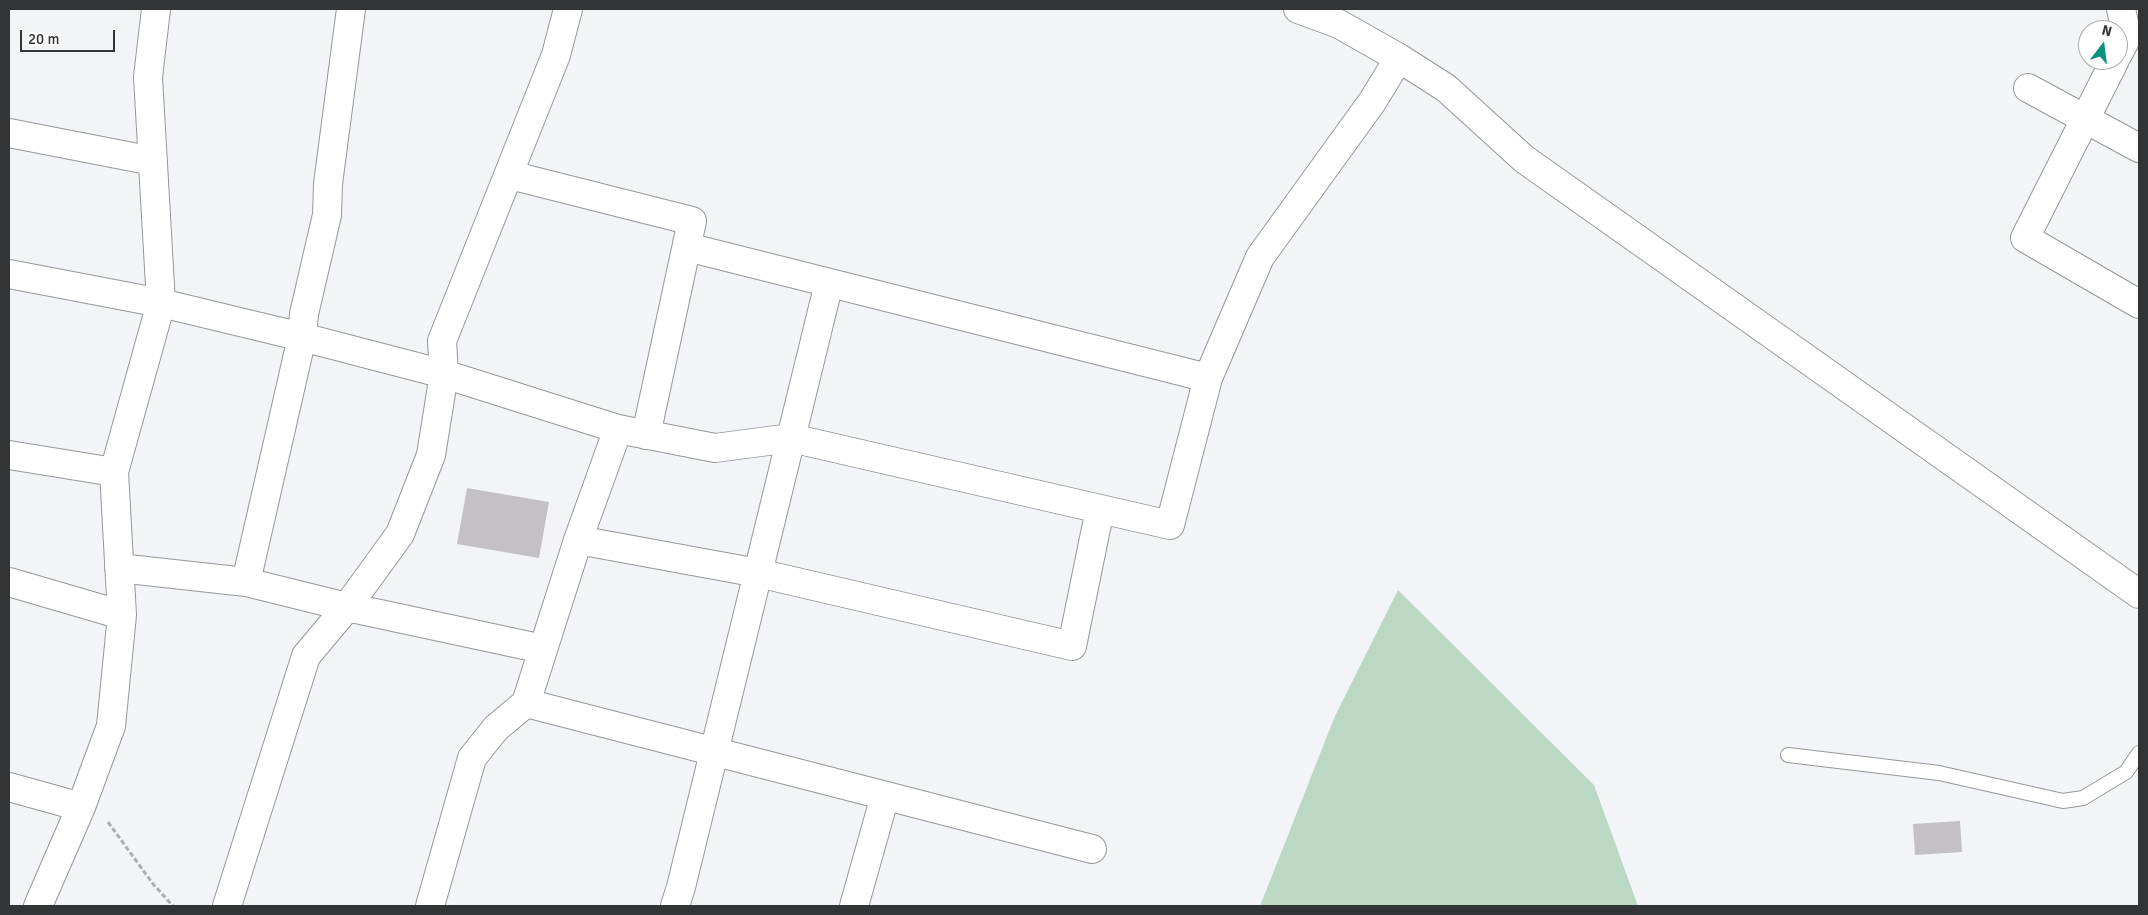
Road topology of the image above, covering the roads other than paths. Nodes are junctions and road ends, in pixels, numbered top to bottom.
1 (154, 9) edge
2 (351, 9) edge
3 (568, 9) edge
4 (1298, 9) edge
5 (1399, 58) junction
6 (2112, 70) edge
7 (2028, 88) dead end
8 (2085, 119) junction
9 (9, 133) edge
10 (2139, 148) edge
11 (152, 161) junction
12 (510, 175) junction
13 (686, 247) junction
14 (9, 274) edge
15 (829, 283) junction
16 (161, 303) junction
17 (2139, 304) edge
18 (302, 337) junction
19 (444, 374) junction
20 (1208, 378) junction
21 (618, 429) junction
22 (646, 435) junction
23 (791, 438) junction
24 (9, 455) edge
25 (114, 472) junction
26 (1100, 509) junction
27 (578, 540) junction
28 (119, 568) junction
29 (758, 573) junction
30 (9, 582) edge
31 (246, 582) junction
32 (2139, 594) edge
33 (347, 607) junction
34 (122, 615) junction
35 (543, 649) junction
36 (526, 703) junction
37 (714, 752) junction
38 (2139, 753) edge
39 (1788, 755) dead end
40 (9, 787) edge
41 (885, 796) junction
42 (84, 800) junction
43 (1092, 849) dead end
44 (38, 906) edge
45 (227, 906) edge
46 (430, 906) edge
47 (675, 906) edge
48 (854, 906) edge

1 - 11 street
2 - 18 street
3 - 12 street
4 - 5 street
5 - 20 street
5 - 32 street
6 - 8 street
7 - 8 street
8 - 10 street
8 - 17 street
9 - 11 street
11 - 16 street
12 - 13 street
12 - 19 street
13 - 15 street
13 - 22 street
14 - 16 street
15 - 20 street
15 - 23 street
16 - 18 street
16 - 25 street
18 - 19 street
18 - 31 street
19 - 21 street
19 - 33 street
20 - 26 street
21 - 22 street
21 - 27 street
22 - 23 street
23 - 26 street
23 - 29 street
24 - 25 street
25 - 28 street
26 - 29 street
27 - 29 street
27 - 35 street
28 - 31 street
28 - 34 street
29 - 37 street
30 - 34 street
31 - 33 street
33 - 35 street
33 - 45 street
34 - 42 street
35 - 36 street
36 - 37 street
36 - 46 street
37 - 41 street
37 - 47 street
38 - 39 lane
40 - 42 street
41 - 43 street
41 - 48 street
42 - 44 street

